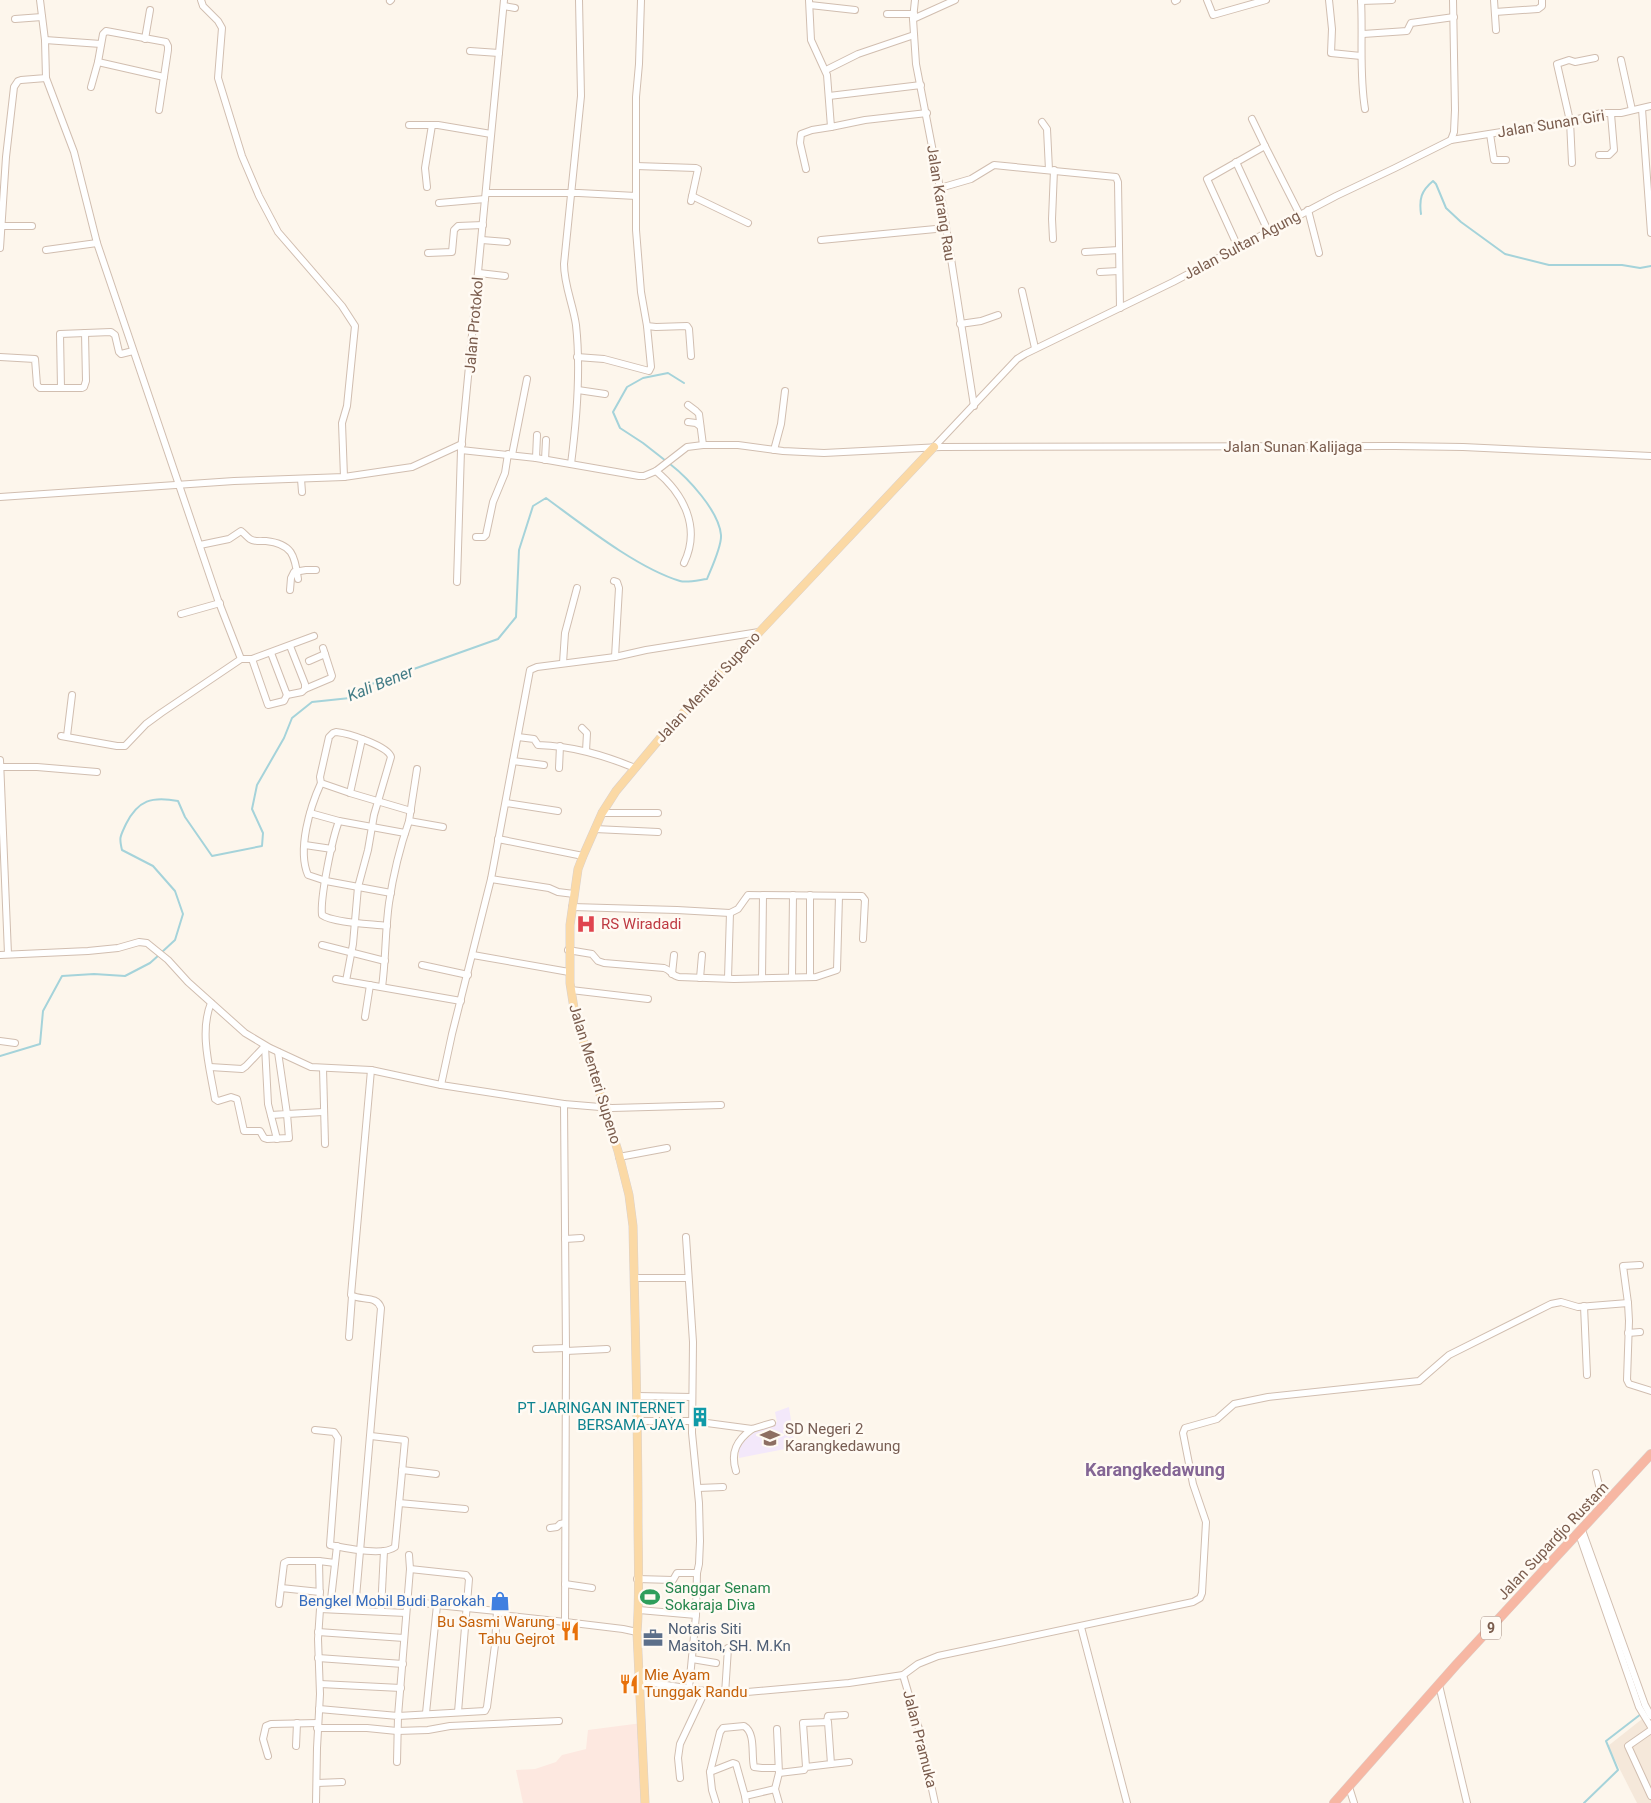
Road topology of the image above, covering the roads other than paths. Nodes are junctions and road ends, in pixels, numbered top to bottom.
1 (40, 0) edge
2 (201, 0) edge
3 (579, 0) edge
4 (641, 0) edge
5 (915, 0) edge
6 (954, 0) edge
7 (1207, 0) edge
8 (1266, 0) edge
9 (1330, 0) edge
10 (1392, 0) edge
11 (1453, 0) edge
12 (1494, 0) edge
13 (1542, 0) edge
14 (1361, 1) edge
15 (504, 3) edge
16 (810, 3) edge
17 (515, 8) dead end
18 (150, 10) dead end
19 (855, 10) dead end
20 (1495, 12) junction
21 (887, 14) dead end
22 (913, 16) junction
23 (42, 17) junction
24 (1454, 17) junction
25 (15, 19) dead end
26 (1496, 30) dead end
27 (1363, 34) junction
28 (914, 35) junction
29 (145, 38) junction
30 (45, 40) junction
31 (101, 44) junction
32 (470, 51) dead end
33 (499, 53) junction
34 (1361, 56) junction
35 (1595, 58) dead end
36 (1621, 60) dead end
37 (98, 62) junction
38 (826, 70) junction
39 (164, 77) junction
40 (46, 78) junction
41 (921, 85) junction
42 (91, 87) dead end
43 (829, 96) junction
44 (1651, 106) edge
45 (1365, 109) dead end
46 (1642, 109) junction
47 (159, 110) dead end
48 (1632, 110) junction
49 (927, 113) junction
50 (1611, 114) junction
51 (1252, 118) dead end
52 (1570, 121) junction
53 (1042, 122) dead end
54 (409, 125) dead end
55 (432, 125) junction
56 (831, 127) junction
57 (491, 134) junction
58 (1490, 134) junction
59 (1451, 140) junction
60 (1265, 146) junction
61 (1599, 155) dead end
62 (1506, 160) dead end
63 (1236, 162) junction
64 (1572, 163) dead end
65 (636, 166) junction
66 (806, 169) dead end
67 (1051, 170) junction
68 (426, 187) dead end
69 (940, 188) junction
70 (572, 193) junction
71 (486, 196) junction
72 (636, 196) junction
73 (439, 203) dead end
74 (1308, 210) junction
75 (1300, 215) junction
76 (748, 223) dead end
77 (483, 225) junction
78 (2, 226) junction
79 (32, 226) dead end
80 (946, 228) junction
81 (1268, 231) junction
82 (1651, 233) edge
83 (1053, 239) dead end
84 (482, 240) junction
85 (821, 240) dead end
86 (507, 242) dead end
87 (96, 243) junction
88 (1238, 247) junction
89 (0, 248) edge
90 (46, 250) dead end
91 (1119, 250) junction
92 (1085, 252) dead end
93 (1319, 253) dead end
94 (428, 254) dead end
95 (1119, 271) junction
96 (1100, 272) dead end
97 (479, 273) junction
98 (505, 276) dead end
99 (1022, 291) dead end
100 (1120, 308) junction
101 (998, 315) dead end
102 (960, 324) junction
103 (647, 326) junction
104 (85, 333) junction
105 (1035, 348) junction
106 (133, 351) junction
107 (691, 356) dead end
108 (0, 357) edge
109 (577, 357) junction
110 (526, 379) dead end
111 (61, 388) junction
112 (578, 390) junction
113 (785, 391) dead end
114 (605, 394) dead end
115 (688, 405) dead end
116 (974, 406) junction
117 (688, 422) dead end
118 (700, 426) junction
119 (537, 435) dead end
120 (546, 440) dead end
121 (703, 445) junction
122 (462, 447) junction
123 (934, 447) junction
124 (774, 450) junction
125 (510, 455) junction
126 (1651, 456) edge
127 (536, 458) junction
128 (546, 460) junction
129 (571, 464) junction
130 (657, 470) junction
131 (344, 477) junction
132 (301, 479) junction
133 (179, 484) junction
134 (302, 492) dead end
135 (0, 497) edge
136 (476, 537) dead end
137 (200, 545) junction
138 (684, 563) dead end
139 (316, 570) dead end
140 (297, 571) junction
141 (298, 579) dead end
142 (614, 581) dead end
143 (456, 582) dead end
144 (577, 588) dead end
145 (290, 590) dead end
146 (220, 603) junction
147 (181, 614) dead end
148 (759, 632) junction
149 (314, 636) dead end
150 (290, 646) junction
151 (271, 653) junction
152 (615, 656) junction
153 (241, 659) junction
154 (252, 659) junction
155 (309, 661) dead end
156 (563, 663) junction
157 (306, 689) junction
158 (72, 695) dead end
159 (286, 695) junction
160 (582, 728) dead end
161 (518, 737) junction
162 (362, 739) junction
163 (560, 746) junction
164 (586, 751) junction
165 (0, 760) edge
166 (513, 761) junction
167 (544, 765) dead end
168 (1, 768) edge
169 (559, 768) dead end
170 (635, 768) junction
171 (417, 769) dead end
172 (97, 772) dead end
173 (321, 783) junction
174 (350, 793) junction
175 (378, 801) junction
176 (506, 803) junction
177 (411, 811) junction
178 (558, 811) dead end
179 (310, 813) junction
180 (602, 813) junction
181 (658, 813) dead end
182 (339, 821) junction
183 (408, 821) junction
184 (372, 827) junction
185 (443, 828) dead end
186 (595, 829) junction
187 (658, 832) dead end
188 (404, 833) junction
189 (498, 839) junction
190 (305, 845) junction
191 (332, 849) junction
192 (583, 856) junction
193 (491, 880) junction
194 (326, 881) junction
195 (358, 887) junction
196 (3, 891) edge
197 (391, 893) junction
198 (574, 894) junction
199 (763, 895) junction
200 (793, 895) junction
201 (810, 895) junction
202 (839, 896) junction
203 (572, 907) junction
204 (730, 913) junction
205 (354, 922) junction
206 (387, 926) junction
207 (3, 934) edge
208 (863, 939) dead end
209 (322, 945) dead end
210 (568, 950) junction
211 (351, 952) junction
212 (8, 954) junction
213 (0, 955) edge
214 (473, 955) junction
215 (702, 955) dead end
216 (674, 956) dead end
217 (385, 960) junction
218 (422, 965) dead end
219 (569, 972) junction
220 (672, 974) junction
221 (468, 975) junction
222 (792, 977) junction
223 (810, 977) junction
224 (700, 978) junction
225 (728, 978) junction
226 (762, 978) junction
227 (336, 979) dead end
228 (346, 981) junction
229 (370, 985) junction
230 (382, 988) junction
231 (571, 990) junction
232 (648, 999) dead end
233 (461, 1001) junction
234 (211, 1003) junction
235 (365, 1017) dead end
236 (0, 1041) edge
237 (15, 1043) dead end
238 (265, 1046) junction
239 (278, 1052) junction
240 (210, 1067) junction
241 (322, 1068) junction
242 (372, 1070) junction
243 (441, 1085) junction
244 (564, 1104) junction
245 (721, 1104) dead end
246 (604, 1108) junction
247 (323, 1112) junction
248 (287, 1114) junction
249 (271, 1115) junction
250 (277, 1139) junction
251 (325, 1144) dead end
252 (667, 1148) dead end
253 (620, 1157) junction
254 (686, 1237) dead end
255 (565, 1238) junction
256 (581, 1238) dead end
257 (1640, 1264) dead end
258 (634, 1278) junction
259 (688, 1278) junction
260 (352, 1296) junction
261 (1628, 1303) junction
262 (1584, 1306) junction
263 (1640, 1332) dead end
264 (1628, 1333) junction
265 (349, 1337) dead end
266 (536, 1348) dead end
267 (566, 1349) junction
268 (607, 1349) dead end
269 (1587, 1375) dead end
270 (1651, 1391) edge
271 (637, 1396) junction
272 (692, 1397) junction
273 (692, 1421) junction
274 (636, 1422) junction
275 (772, 1423) dead end
276 (752, 1429) junction
277 (316, 1430) dead end
278 (371, 1436) junction
279 (1651, 1454) edge
280 (402, 1470) junction
281 (736, 1471) dead end
282 (1596, 1473) dead end
283 (436, 1474) dead end
284 (723, 1487) dead end
285 (698, 1488) junction
286 (399, 1503) junction
287 (1604, 1506) junction
288 (465, 1509) dead end
289 (565, 1523) junction
290 (550, 1528) dead end
291 (1580, 1532) junction
292 (337, 1546) junction
293 (359, 1549) junction
294 (384, 1551) junction
295 (409, 1556) dead end
296 (319, 1562) junction
297 (335, 1562) junction
298 (410, 1569) junction
299 (697, 1573) junction
300 (638, 1579) junction
301 (565, 1584) junction
302 (281, 1588) junction
303 (592, 1588) dead end
304 (320, 1592) junction
305 (407, 1600) junction
306 (279, 1604) dead end
307 (437, 1605) junction
308 (330, 1608) junction
309 (467, 1608) junction
310 (320, 1609) junction
311 (355, 1609) junction
312 (381, 1610) junction
313 (639, 1610) junction
314 (497, 1611) junction
315 (406, 1612) junction
316 (696, 1615) junction
317 (510, 1616) junction
318 (565, 1622) junction
319 (496, 1626) junction
320 (1081, 1627) junction
321 (318, 1632) junction
322 (637, 1632) junction
323 (404, 1638) junction
324 (728, 1648) dead end
325 (318, 1658) junction
326 (692, 1659) junction
327 (716, 1663) dead end
328 (403, 1664) junction
329 (903, 1675) junction
330 (640, 1681) junction
331 (320, 1684) junction
332 (1440, 1685) junction
333 (401, 1688) junction
334 (689, 1688) junction
335 (705, 1691) junction
336 (726, 1694) junction
337 (320, 1709) junction
338 (458, 1712) junction
339 (426, 1713) junction
340 (845, 1715) dead end
341 (1647, 1715) edge
342 (398, 1716) junction
343 (559, 1721) dead end
344 (826, 1721) junction
345 (297, 1723) junction
346 (318, 1725) junction
347 (1651, 1728) edge
348 (777, 1729) dead end
349 (397, 1731) junction
350 (296, 1746) dead end
351 (268, 1756) dead end
352 (397, 1762) dead end
353 (849, 1762) dead end
354 (831, 1764) junction
355 (806, 1767) junction
356 (779, 1770) junction
357 (710, 1772) junction
358 (680, 1778) dead end
359 (342, 1782) dead end
360 (317, 1783) junction
361 (1349, 1786) junction
362 (775, 1789) junction
363 (1651, 1796) edge
364 (746, 1800) edge
365 (316, 1803) edge
366 (645, 1803) edge
367 (716, 1803) edge
368 (779, 1803) edge
369 (935, 1803) edge
370 (1127, 1803) edge
371 (1334, 1803) edge
372 (1354, 1803) edge
373 (1467, 1803) edge

1 - 23 street
2 - 131 street
3 - 70 street
4 - 65 street
5 - 22 street, Jalan Karang Rau
6 - 22 street
7 - 8 street
9 - 34 street
10 - 14 street
11 - 24 street
12 - 20 street
13 - 20 street
14 - 27 street
15 - 17 street
15 - 33 street, Jalan Protokol
16 - 19 street
16 - 38 street
18 - 29 street
20 - 26 street
21 - 22 street
22 - 28 street, Jalan Karang Rau
23 - 25 street
23 - 30 street
24 - 27 street
24 - 59 street
27 - 34 street
28 - 38 street
28 - 41 street, Jalan Karang Rau
29 - 31 street
29 - 39 street
30 - 31 street
30 - 40 street
31 - 37 street
32 - 33 street
33 - 57 street, Jalan Protokol
34 - 45 street
35 - 52 street
36 - 48 street
37 - 39 street
37 - 42 street
38 - 43 street
39 - 47 street
40 - 78 street
40 - 87 street
41 - 43 street
41 - 49 street, Jalan Karang Rau
43 - 56 street
44 - 46 street, Jalan Sunan Giri
46 - 48 street, Jalan Sunan Giri
46 - 82 street
48 - 50 street, Jalan Sunan Giri
49 - 56 street
49 - 69 street, Jalan Karang Rau
50 - 52 street, Jalan Sunan Giri
50 - 61 street
51 - 60 street
52 - 58 street, Jalan Sunan Giri
52 - 64 street
53 - 67 street
54 - 55 street
55 - 57 street
55 - 68 street
56 - 66 street
57 - 71 street, Jalan Protokol
58 - 59 street, Jalan Sunan Giri
58 - 62 street
59 - 74 street, Jalan Sultan Agung
60 - 63 street
60 - 75 street
63 - 81 street
63 - 88 street
65 - 72 street
65 - 76 street
67 - 69 street
67 - 83 street
67 - 91 street
69 - 80 street, Jalan Karang Rau
70 - 71 street
70 - 72 street
70 - 109 street
71 - 73 street
71 - 77 street, Jalan Protokol
72 - 103 street
74 - 75 street, Jalan Sultan Agung
74 - 93 street
75 - 81 street, Jalan Sultan Agung
77 - 84 street, Jalan Protokol
77 - 94 street
78 - 79 street
78 - 89 street
80 - 85 street
80 - 102 street, Jalan Karang Rau
81 - 88 street, Jalan Sultan Agung
84 - 86 street
84 - 97 street, Jalan Protokol
87 - 90 street
87 - 106 street
88 - 100 street, Jalan Sultan Agung
91 - 92 street
91 - 95 street
95 - 96 street
95 - 100 street
97 - 98 street
97 - 122 street, Jalan Protokol
99 - 105 street
100 - 105 street, Jalan Sultan Agung
101 - 102 street
102 - 116 street, Jalan Karang Rau
103 - 107 street
103 - 109 street
104 - 106 street
104 - 111 street
104 - 111 street
105 - 116 street, Jalan Sultan Agung
106 - 133 street
108 - 111 street
109 - 112 street
110 - 125 street
112 - 114 street
112 - 129 street
113 - 124 street
115 - 118 street
116 - 123 street, Jalan Sultan Agung
117 - 118 street
118 - 121 street
119 - 127 street
120 - 128 street
121 - 124 street, Jalan Sunan Kalijaga
121 - 130 street, Jalan Sunan Kalijaga
122 - 125 street
122 - 131 street
122 - 143 street, Jalan Protokol
123 - 124 street, Jalan Sunan Kalijaga
123 - 126 street, Jalan Sunan Kalijaga
123 - 148 main road, Jalan Menteri Supeno
125 - 127 street
125 - 136 street
127 - 128 street
128 - 129 street
129 - 130 street
130 - 138 street
131 - 132 street
132 - 133 street
132 - 134 street
133 - 135 street
133 - 137 street
137 - 140 street
137 - 146 street
139 - 140 street
140 - 141 street
140 - 145 street
142 - 152 street
144 - 156 street
146 - 147 street
146 - 153 street
148 - 152 street
148 - 170 main road, Jalan Menteri Supeno
149 - 150 street
150 - 151 street
150 - 157 street
151 - 154 street
151 - 159 street
152 - 156 street
153 - 154 street
153 - 158 street
154 - 159 street
155 - 157 street
156 - 161 street
157 - 159 street
160 - 164 street
161 - 163 street
161 - 166 street
162 - 173 street
162 - 174 street
162 - 175 street
163 - 164 street
163 - 169 street
164 - 170 street
165 - 168 street
166 - 167 street
166 - 176 street
168 - 172 street
168 - 196 street
170 - 180 main road, Jalan Menteri Supeno
171 - 177 street
173 - 174 street
173 - 179 street
174 - 175 street
175 - 177 street
175 - 184 street
176 - 178 street
176 - 189 street
177 - 183 street
179 - 182 street
179 - 190 street
180 - 181 street
180 - 186 main road, Jalan Menteri Supeno
182 - 184 street
182 - 191 street
183 - 185 street
183 - 188 street
184 - 188 street
184 - 195 street
186 - 187 street
186 - 192 main road, Jalan Menteri Supeno
188 - 197 street
189 - 192 street
189 - 193 street
190 - 191 street
190 - 194 street
191 - 194 street
192 - 198 main road, Jalan Menteri Supeno
193 - 198 street
193 - 214 street
194 - 195 street
194 - 205 street
195 - 197 street
195 - 205 street
196 - 207 street
197 - 206 street
198 - 203 main road, Jalan Menteri Supeno
199 - 200 street
199 - 204 street
199 - 226 street
200 - 201 street
200 - 222 street
201 - 202 street
201 - 223 street
202 - 208 street
202 - 223 street
203 - 204 street
203 - 210 main road, Jalan Menteri Supeno
204 - 225 street
205 - 206 street
205 - 211 street
206 - 217 street
207 - 212 street
209 - 211 street
210 - 219 main road, Jalan Menteri Supeno
210 - 220 street
211 - 217 street
211 - 228 street
212 - 213 street
212 - 234 street
214 - 219 street
214 - 221 street
215 - 224 street
216 - 220 street
217 - 230 street
218 - 221 street
219 - 231 main road, Jalan Menteri Supeno
220 - 224 street
221 - 233 street
222 - 223 street
222 - 226 street
224 - 225 street
225 - 226 street
227 - 228 street
228 - 229 street
229 - 230 street
229 - 235 street
230 - 233 street
231 - 232 street
231 - 246 main road, Jalan Menteri Supeno
233 - 243 street
234 - 238 street
234 - 240 street
236 - 237 street
238 - 239 street
238 - 240 street
238 - 249 street
239 - 241 street
239 - 248 street
240 - 250 street
241 - 242 street
241 - 247 street
242 - 243 street
242 - 260 street
243 - 244 street
244 - 246 street
244 - 255 street
245 - 246 street
246 - 253 main road, Jalan Menteri Supeno
247 - 248 street
247 - 251 street
248 - 249 street
248 - 250 street
249 - 250 street
252 - 253 street
253 - 258 main road, Jalan Menteri Supeno
254 - 259 street
255 - 256 street
255 - 267 street
257 - 261 street
258 - 259 street
258 - 271 main road, Jalan Menteri Supeno
259 - 272 street
260 - 265 street
260 - 278 street
261 - 262 street
261 - 264 street
262 - 269 street
262 - 320 street
263 - 264 street
264 - 270 street
266 - 267 street
267 - 268 street
267 - 289 street
271 - 272 street
271 - 274 main road, Jalan Menteri Supeno
272 - 273 street
273 - 274 street
273 - 276 street
273 - 285 street
274 - 300 main road, Jalan Menteri Supeno
275 - 276 street
276 - 281 street
277 - 292 street
278 - 280 street
278 - 293 street
279 - 287 highway, Jalan Supardjo Rustam / 9
280 - 283 street
280 - 286 street
282 - 287 street
284 - 285 street
285 - 299 street
286 - 288 street
286 - 294 street
287 - 291 highway, Jalan Supardjo Rustam / 9
289 - 290 street
289 - 301 street
291 - 332 highway, Jalan Supardjo Rustam / 9
291 - 341 street
292 - 293 street
292 - 297 street
293 - 294 street
293 - 311 street
294 - 312 street
295 - 298 street
296 - 297 street
296 - 302 street
296 - 304 street
297 - 308 street
298 - 305 street
298 - 309 street
299 - 300 street
299 - 316 street
300 - 313 main road, Jalan Menteri Supeno
301 - 303 street
301 - 318 street
302 - 304 street
302 - 306 street
304 - 310 street
305 - 307 street
305 - 315 street
307 - 309 street
307 - 339 street
308 - 310 street
308 - 311 street
309 - 314 street
309 - 338 street
310 - 321 street
311 - 312 street
312 - 315 street
313 - 316 street
313 - 322 main road, Jalan Menteri Supeno
314 - 317 street
314 - 319 street
315 - 323 street
316 - 326 street
317 - 318 street
317 - 319 street
318 - 322 street
319 - 338 street
320 - 329 street
320 - 370 street
321 - 323 street
321 - 325 street
322 - 330 main road, Jalan Menteri Supeno
323 - 328 street
324 - 336 street
325 - 328 street
325 - 331 street
326 - 327 street
326 - 334 street
328 - 333 street
329 - 336 street
329 - 369 street, Jalan Pramuka
330 - 334 street
330 - 366 main road, Jalan Menteri Supeno
331 - 333 street
331 - 337 street
332 - 361 highway, Jalan Supardjo Rustam / 9
332 - 373 street
333 - 342 street
334 - 335 street
335 - 336 street
335 - 358 street
337 - 342 street
337 - 346 street
338 - 339 street
339 - 342 street
340 - 344 street
341 - 347 street
342 - 349 street
343 - 349 street
344 - 354 street
344 - 355 street
345 - 346 street
345 - 350 street
345 - 351 street
346 - 349 street
346 - 360 street
347 - 363 street
348 - 356 street
349 - 352 street
353 - 354 street
354 - 355 street
355 - 356 street
356 - 357 street
356 - 362 street
357 - 364 street
357 - 367 street
359 - 360 street
360 - 365 street
361 - 371 highway, Jalan Supardjo Rustam / 9
361 - 372 street
362 - 364 street
362 - 368 street

